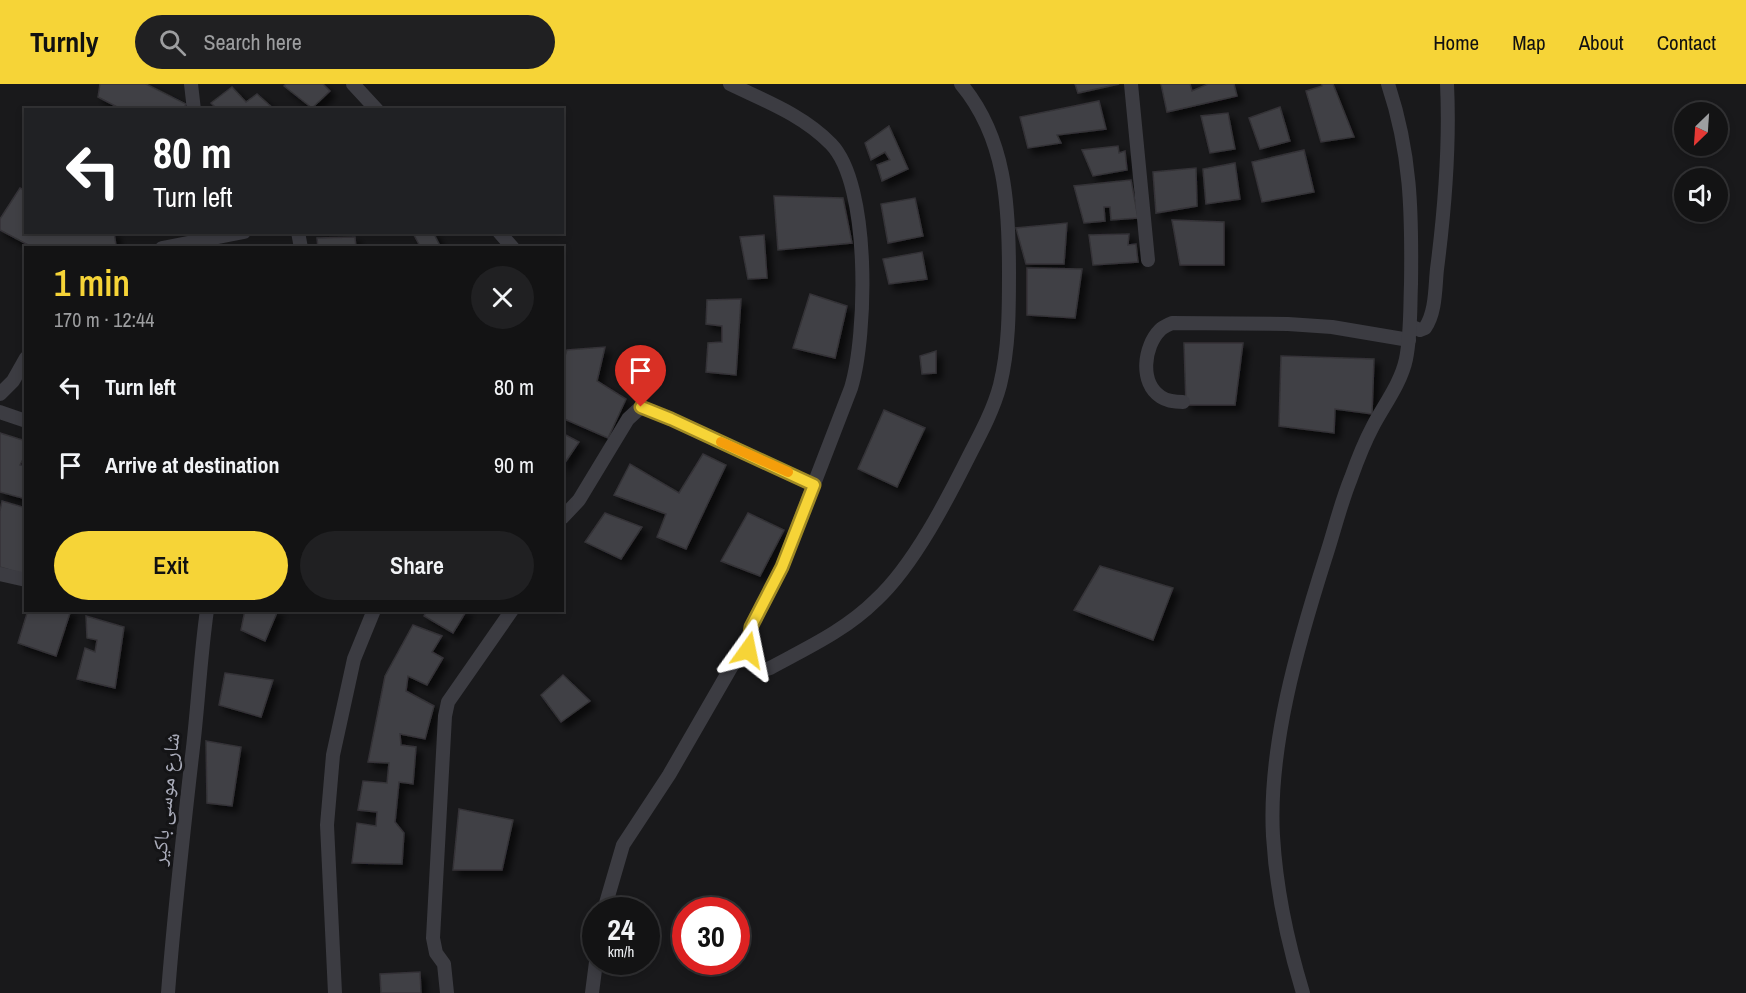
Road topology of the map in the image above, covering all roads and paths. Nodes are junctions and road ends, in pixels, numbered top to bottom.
1 (191, 84) edge
2 (353, 84) edge
3 (730, 84) edge
4 (961, 84) edge
5 (1131, 84) edge
6 (1388, 84) edge
7 (1446, 84) edge
8 (194, 108) edge
9 (375, 108) edge
10 (232, 234) edge
11 (502, 234) edge
12 (198, 240) edge
13 (171, 246) edge
14 (511, 246) edge
15 (1148, 260) dead end
16 (1410, 333) junction
17 (24, 361) edge
18 (0, 394) edge
19 (1183, 402) dead end
20 (0, 412) edge
21 (24, 420) edge
22 (814, 485) junction
23 (579, 500) junction
24 (564, 516) edge
25 (564, 525) edge
26 (0, 574) edge
27 (24, 580) edge
28 (207, 612) edge
29 (373, 612) edge
30 (511, 612) edge
31 (749, 636) junction
32 (608, 897) edge
33 (594, 975) edge
34 (168, 993) edge
35 (335, 993) edge
36 (447, 993) edge
37 (592, 993) edge
38 (1303, 993) edge

1 - 8 street
2 - 9 street
3 - 22 street
4 - 31 street
5 - 15 street
6 - 16 street
7 - 16 street
10 - 12 street
11 - 14 street
12 - 13 street
16 - 19 street
16 - 38 street
17 - 18 street
20 - 21 street
22 - 23 street
22 - 31 street
23 - 24 street
23 - 25 street
26 - 27 street
28 - 34 street, شارع موسى باكير
29 - 35 street
30 - 36 street
31 - 32 street
33 - 37 street

